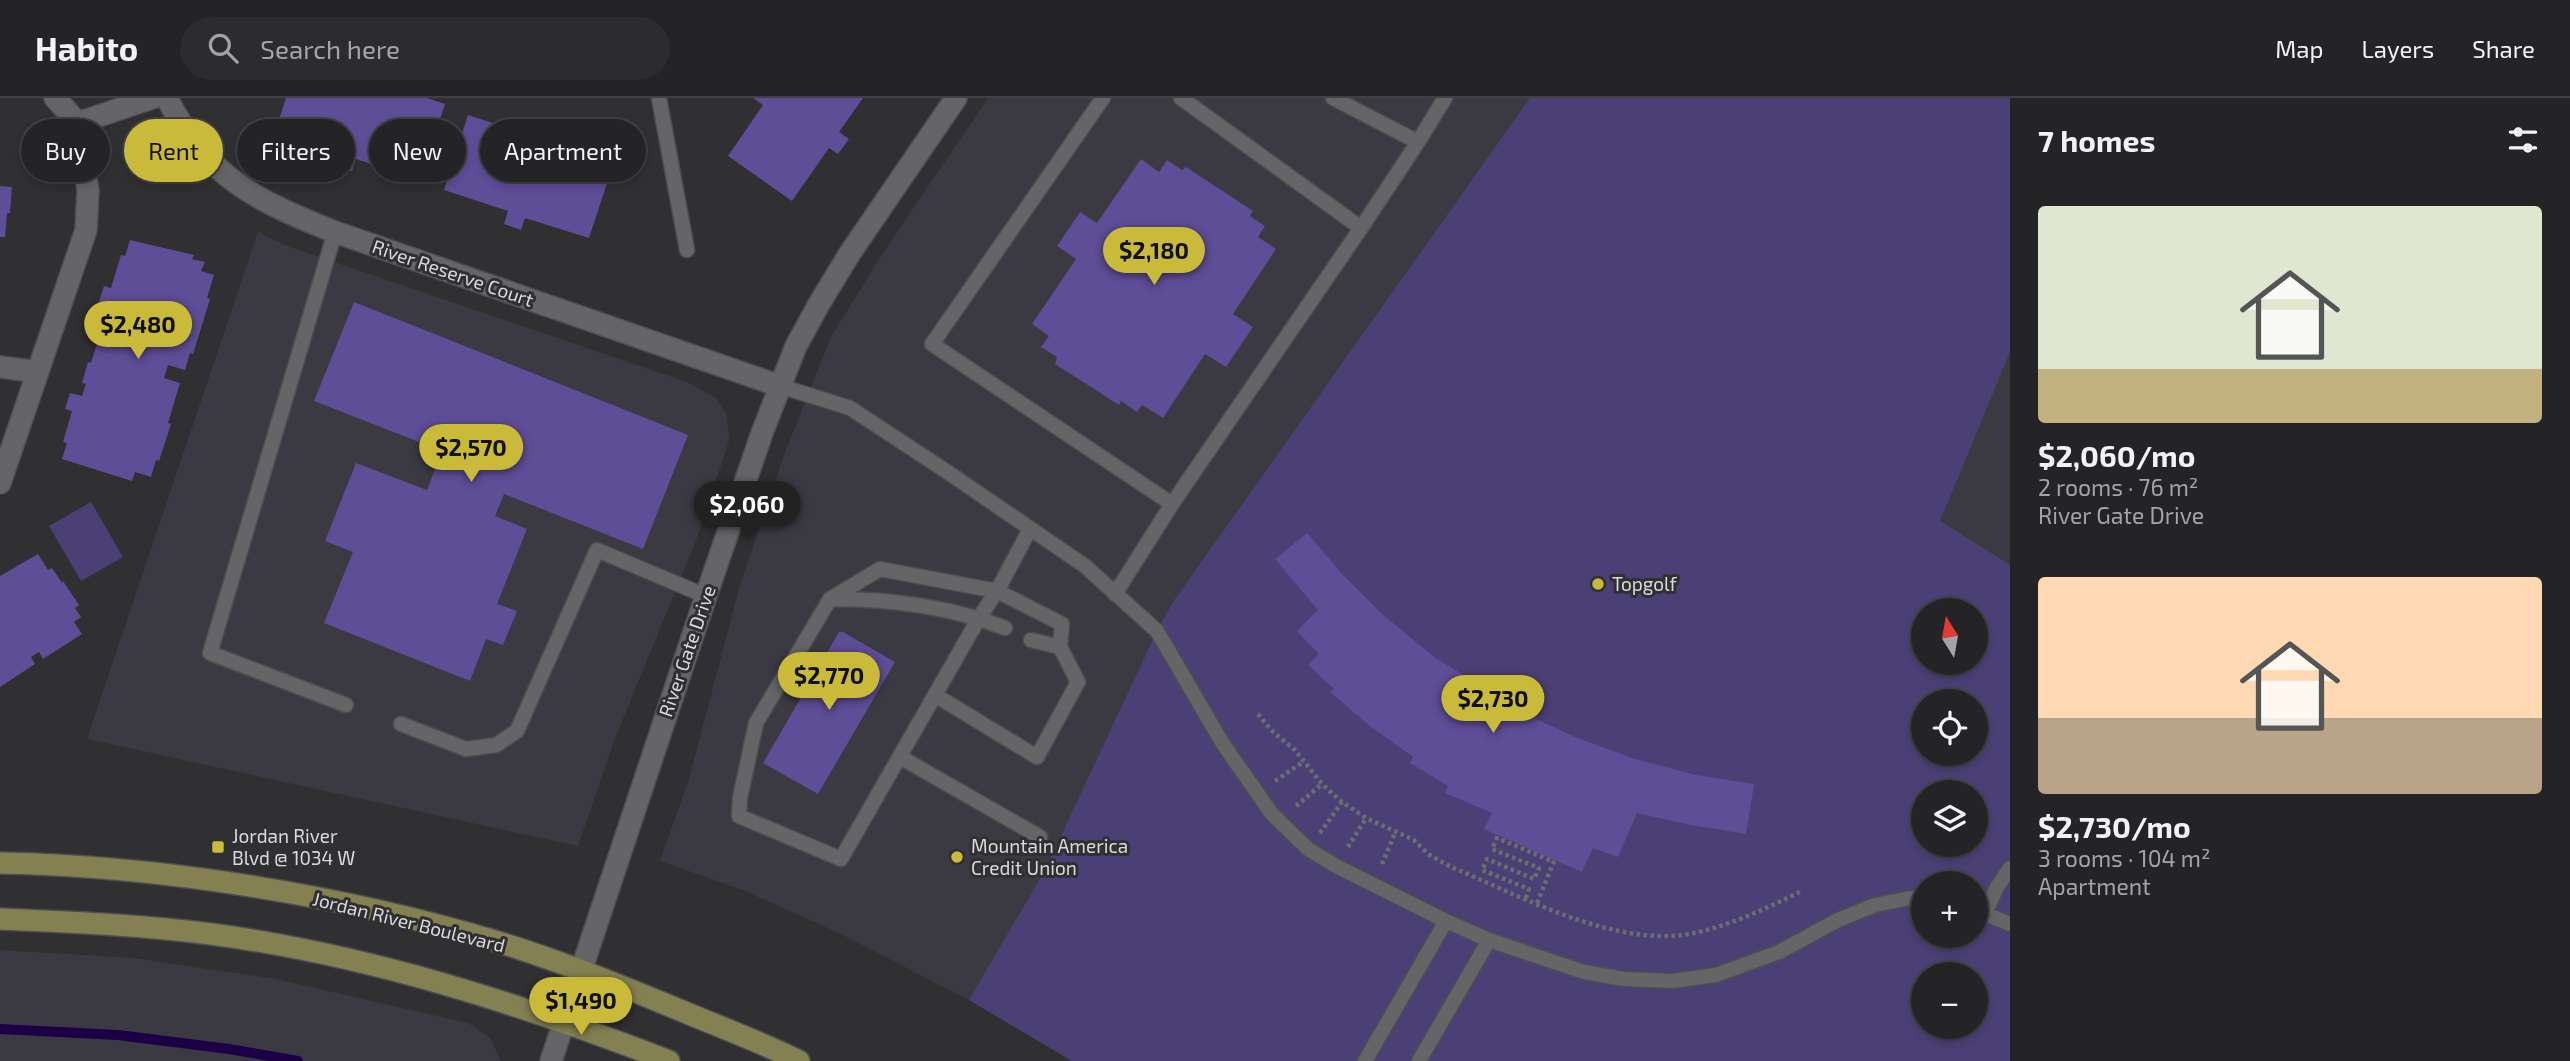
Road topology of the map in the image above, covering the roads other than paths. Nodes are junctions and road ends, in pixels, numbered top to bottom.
1 (55, 98) edge
2 (152, 98) edge
3 (167, 98) edge
4 (659, 98) edge
5 (956, 98) edge
6 (1103, 98) edge
7 (1181, 98) edge
8 (1333, 98) edge
9 (1445, 98) edge
10 (74, 119) edge
11 (90, 119) edge
12 (1418, 142) junction
13 (87, 182) edge
14 (1361, 228) junction
15 (335, 232) junction
16 (687, 250) dead end
17 (0, 367) edge
18 (38, 372) junction
19 (780, 386) junction
20 (0, 483) edge
21 (1172, 504) junction
22 (1030, 529) junction
23 (997, 591) junction
24 (1115, 594) junction
25 (706, 596) junction
26 (830, 599) junction
27 (979, 618) junction
28 (1004, 628) dead end
29 (1031, 640) dead end
30 (1060, 647) junction
31 (935, 695) junction
32 (346, 705) dead end
33 (401, 724) dead end
34 (900, 757) junction
35 (1040, 837) dead end
36 (0, 863) edge
37 (2010, 868) edge
38 (1911, 898) edge
39 (1988, 900) edge
40 (1988, 915) edge
41 (0, 919) edge
42 (1446, 921) junction
43 (2010, 925) edge
44 (1489, 940) junction
45 (580, 970) junction
46 (564, 1022) junction
47 (551, 1061) edge
48 (669, 1061) edge
49 (799, 1061) edge
50 (1365, 1061) edge
51 (1419, 1061) edge

1 - 10 street
2 - 11 street
3 - 15 street, River Reserve Court
4 - 16 lane
5 - 19 street, River Gate Drive
6 - 21 lane
7 - 14 lane
8 - 12 lane
9 - 12 lane
12 - 14 lane
13 - 18 street
14 - 21 lane
15 - 19 street, River Reserve Court
15 - 32 lane
17 - 18 street
18 - 20 street
19 - 22 lane
19 - 25 street, River Gate Drive
21 - 24 lane
22 - 23 lane
22 - 24 lane
23 - 26 lane
23 - 27 lane
23 - 30 lane
24 - 42 lane
25 - 33 lane
25 - 45 street, River Gate Drive
26 - 27 lane
26 - 34 lane
27 - 28 lane
27 - 31 lane
29 - 30 lane
30 - 31 lane
31 - 34 lane
34 - 35 lane
36 - 45 main road, Jordan River Boulevard
37 - 39 lane
38 - 44 lane
40 - 43 lane
41 - 46 main road
42 - 44 lane
42 - 50 lane
44 - 51 lane
45 - 46 street, River Gate Drive
45 - 49 main road, Jordan River Boulevard
46 - 47 street, River Gate Drive
46 - 48 main road

